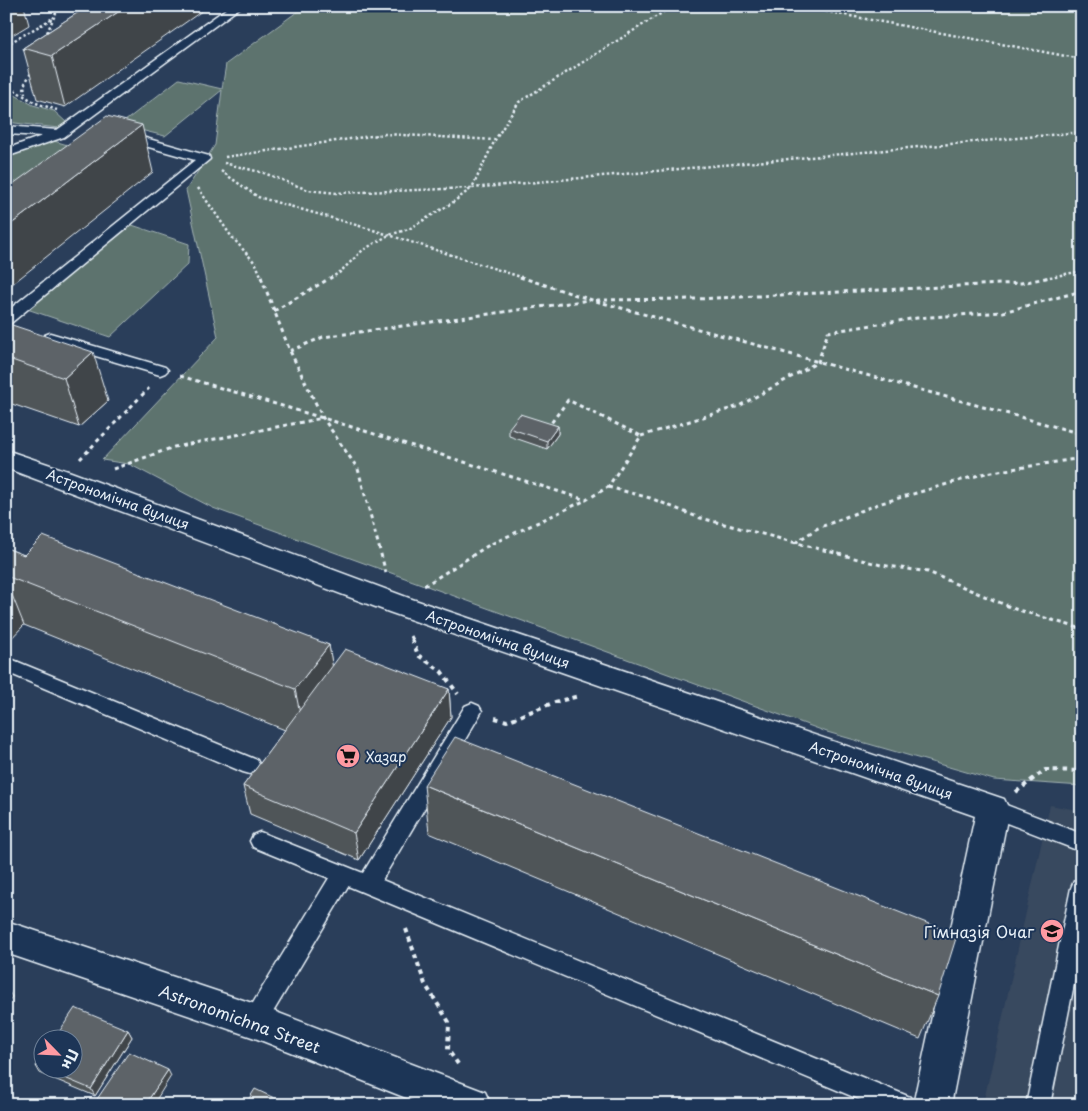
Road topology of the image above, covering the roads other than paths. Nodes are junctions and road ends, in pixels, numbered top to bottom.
1 (238, 6) edge
2 (90, 126) edge
3 (6, 130) edge
4 (109, 132) edge
5 (60, 134) junction
6 (6, 153) edge
7 (9, 325) edge
8 (35, 334) edge
9 (163, 371) road end
10 (6, 459) edge
11 (6, 664) edge
12 (472, 711) road end
13 (250, 766) dead end
14 (993, 808) junction
15 (260, 841) dead end
16 (1082, 843) edge
17 (343, 874) junction
18 (368, 884) junction
19 (1082, 888) edge
20 (6, 937) edge
21 (255, 1021) junction
22 (472, 1105) edge
23 (902, 1105) edge
24 (932, 1105) edge
25 (1038, 1105) edge

1 - 5 lane
2 - 5 lane
3 - 5 lane
4 - 7 lane
5 - 6 lane
8 - 9 lane
10 - 14 street, Астрономічна вулиця
11 - 13 lane
12 - 18 lane
14 - 16 lane
14 - 24 street
15 - 17 lane
17 - 18 lane
17 - 21 lane
18 - 23 lane
19 - 25 lane
20 - 21 street, Astronomichna Street
21 - 22 street, Astronomichna Street

